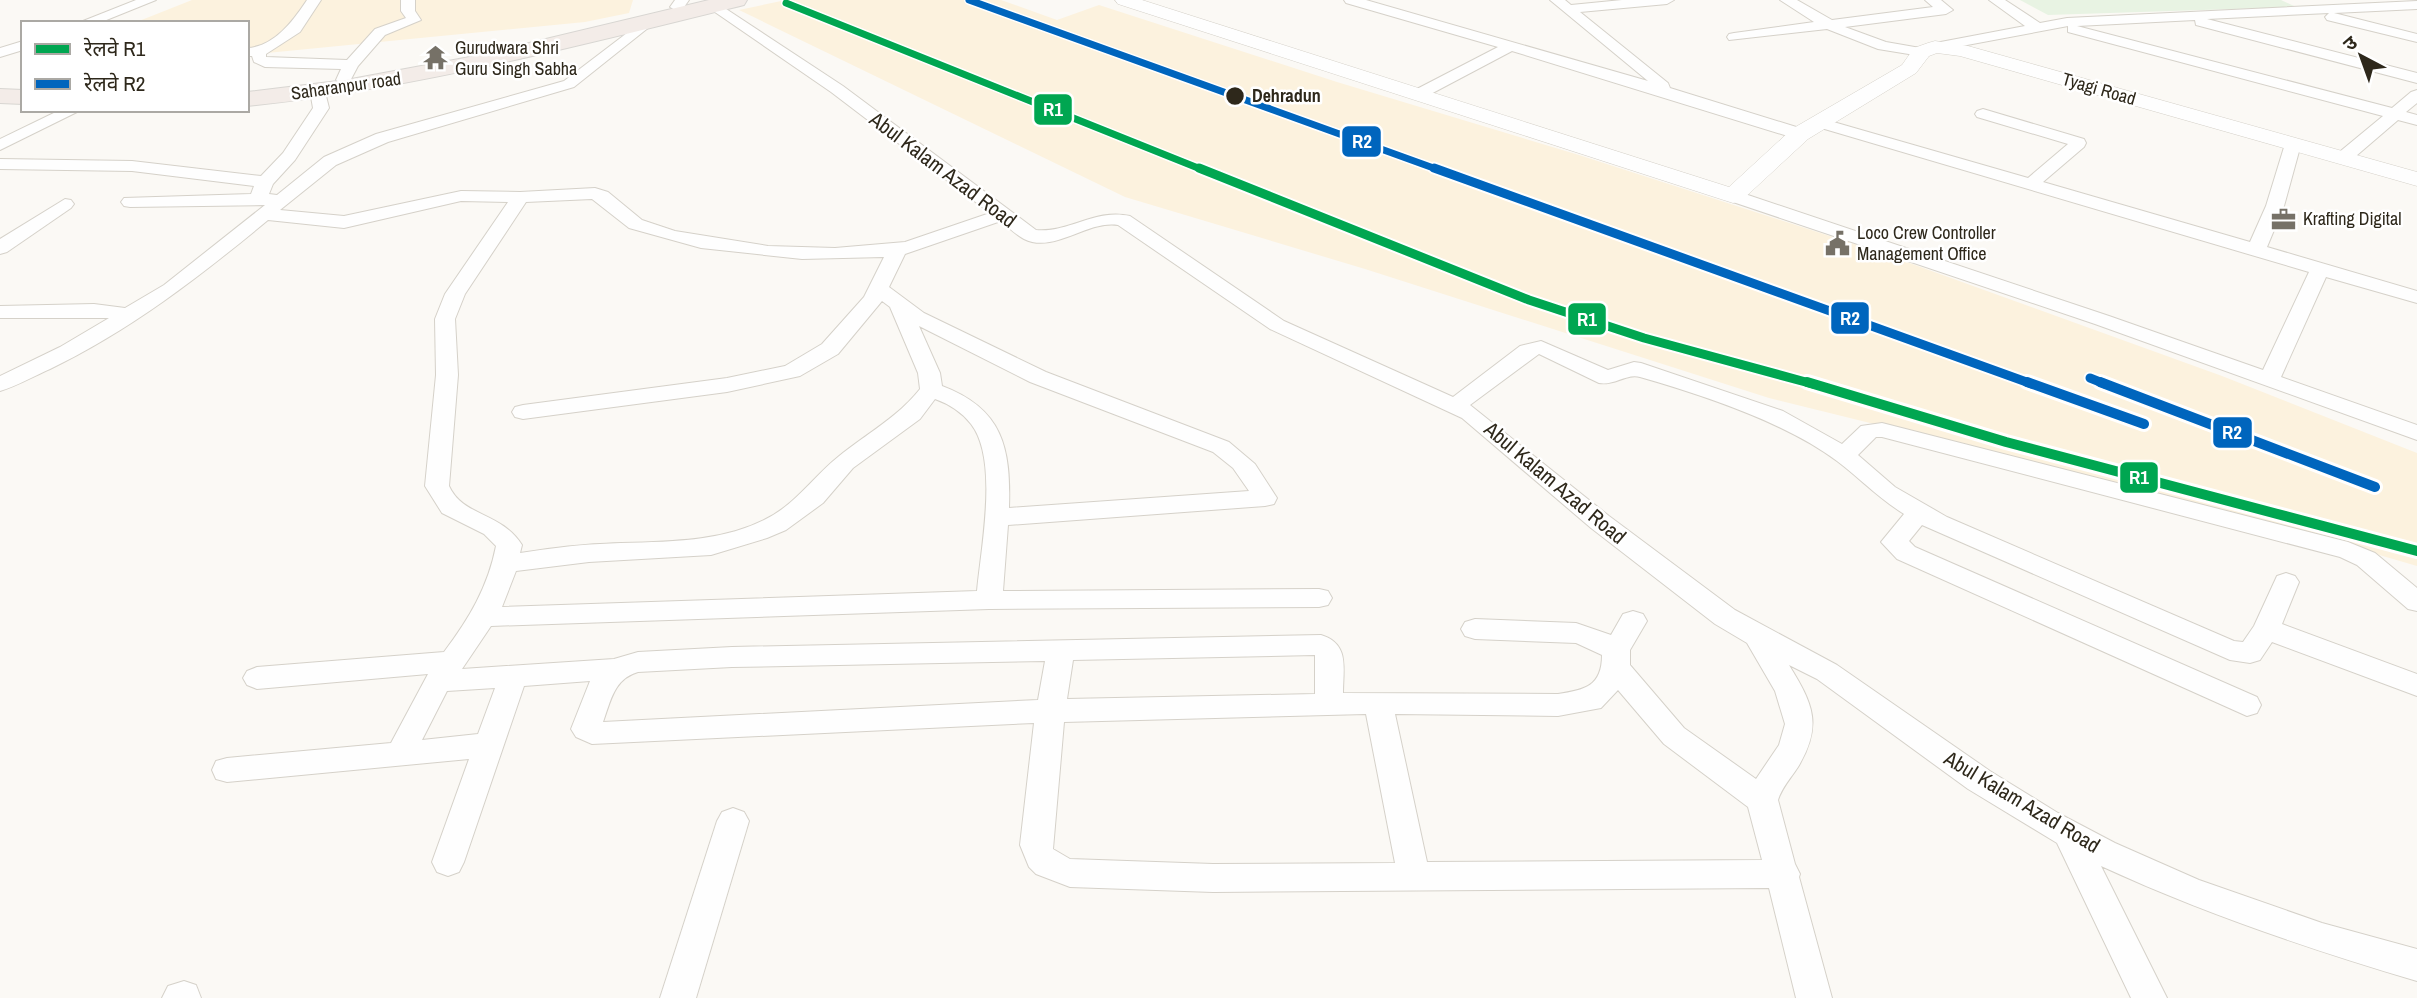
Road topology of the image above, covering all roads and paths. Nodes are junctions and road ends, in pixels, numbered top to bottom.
1 (149, 0) edge
2 (314, 0) edge
3 (408, 0) edge
4 (1124, 0) edge
5 (1351, 0) edge
6 (1667, 0) edge
7 (1787, 0) edge
8 (1932, 0) edge
9 (1996, 0) edge
10 (720, 2) edge
11 (679, 3) edge
12 (1562, 5) edge
13 (2417, 5) edge
14 (88, 6) dead end
15 (2304, 10) junction
16 (2177, 16) junction
17 (646, 18) junction
18 (84, 21) edge
19 (91, 21) edge
20 (1826, 24) junction
21 (2053, 24) junction
22 (2037, 27) junction
23 (1734, 37) dead end
24 (2417, 38) edge
25 (1511, 46) junction
26 (1928, 49) junction
27 (253, 52) edge
28 (347, 73) junction
29 (2417, 78) edge
30 (248, 90) edge
31 (318, 91) junction
32 (1671, 93) junction
33 (1419, 94) junction
34 (2417, 95) edge
35 (0, 96) edge
36 (21, 97) edge
37 (248, 99) edge
38 (0, 104) edge
39 (21, 105) edge
40 (70, 112) edge
41 (1983, 114) dead end
42 (2395, 114) junction
43 (2417, 120) edge
44 (1808, 128) junction
45 (2293, 144) junction
46 (1, 145) edge
47 (2343, 158) junction
48 (0, 164) edge
49 (2417, 179) edge
50 (265, 182) junction
51 (2031, 184) junction
52 (1733, 196) junction
53 (520, 197) junction
54 (130, 202) dead end
55 (65, 204) dead end
56 (261, 207) junction
57 (1002, 215) junction
58 (0, 248) edge
59 (898, 249) junction
60 (2257, 249) junction
61 (2320, 268) junction
62 (878, 288) junction
63 (2417, 297) edge
64 (901, 307) junction
65 (0, 312) edge
66 (130, 314) junction
67 (2269, 380) junction
68 (0, 384) edge
69 (931, 390) junction
70 (1456, 405) junction
71 (523, 412) dead end
72 (2417, 433) edge
73 (1844, 455) junction
74 (1918, 513) junction
75 (996, 517) junction
76 (507, 563) junction
77 (2286, 582) dead end
78 (1319, 598) dead end
79 (989, 600) junction
80 (2417, 602) edge
81 (483, 617) junction
82 (1633, 621) dead end
83 (1475, 629) dead end
84 (2266, 629) junction
85 (1757, 636) junction
86 (1061, 652) junction
87 (1616, 659) junction
88 (614, 669) junction
89 (444, 671) junction
90 (513, 676) junction
91 (257, 678) dead end
92 (2417, 685) edge
93 (1378, 704) junction
94 (1329, 705) junction
95 (2246, 705) dead end
96 (1050, 711) junction
97 (489, 745) junction
98 (400, 754) junction
99 (227, 770) dead end
100 (1762, 800) junction
101 (733, 821) dead end
102 (2068, 833) junction
103 (448, 862) dead end
104 (1784, 874) junction
105 (1414, 876) junction
106 (2417, 965) edge
107 (678, 998) edge
108 (1814, 998) edge
109 (2149, 998) edge

1 - 19 street
2 - 27 street
3 - 28 street
4 - 33 street
5 - 25 street
6 - 12 street
7 - 20 street, Tyagi Road
8 - 20 street
9 - 22 street
10 - 11 main road
10 - 17 main road
10 - 57 street, Abul Kalam Azad Road
11 - 17 main road
12 - 32 street
13 - 15 street
14 - 18 street
15 - 16 street
15 - 24 street
16 - 21 street
16 - 29 street
17 - 28 main road, Saharanpur road
17 - 31 main road, Saharanpur road
17 - 56 street
20 - 23 street
20 - 26 street, Tyagi Road
21 - 22 street
21 - 42 street
22 - 26 street
25 - 32 street
25 - 33 street
26 - 44 street
26 - 45 street, Tyagi Road
27 - 28 street
28 - 30 main road, Saharanpur road
31 - 37 main road, Saharanpur road
31 - 50 street
32 - 44 street
33 - 52 street
34 - 42 street
35 - 36 main road
38 - 39 main road
40 - 46 street
41 - 51 street
42 - 43 street
42 - 47 street
44 - 51 street
44 - 52 street
45 - 47 street, Tyagi Road
45 - 60 street
47 - 49 street, Tyagi Road
48 - 50 street
50 - 56 street
51 - 60 street
52 - 67 street
53 - 56 street
53 - 59 street
53 - 76 street
54 - 56 street
55 - 58 street
56 - 66 street
57 - 59 street
57 - 70 street, Abul Kalam Azad Road
59 - 62 street
60 - 61 street
61 - 63 street
61 - 67 street
62 - 64 street
62 - 71 street
64 - 69 street
64 - 75 street
65 - 66 street
66 - 68 street
67 - 72 street
69 - 75 street
69 - 76 street
70 - 73 street
70 - 85 street, Abul Kalam Azad Road
73 - 74 street
73 - 80 street
74 - 84 street
74 - 95 street
75 - 79 street
76 - 81 street
77 - 84 street
78 - 79 street
79 - 81 street
81 - 89 street
82 - 87 street
83 - 87 street
84 - 92 street
85 - 100 street
85 - 102 street, Abul Kalam Azad Road
86 - 88 street
86 - 94 street
86 - 96 street
87 - 93 street
87 - 100 street
88 - 90 street
88 - 96 street
89 - 90 street
89 - 91 street
89 - 98 street
90 - 97 street
93 - 94 street
93 - 105 street
94 - 96 street
96 - 105 street
97 - 98 street
97 - 103 street
98 - 99 street
100 - 104 street
101 - 107 street
102 - 106 street, Abul Kalam Azad Road
102 - 109 street
104 - 105 street
104 - 108 street

